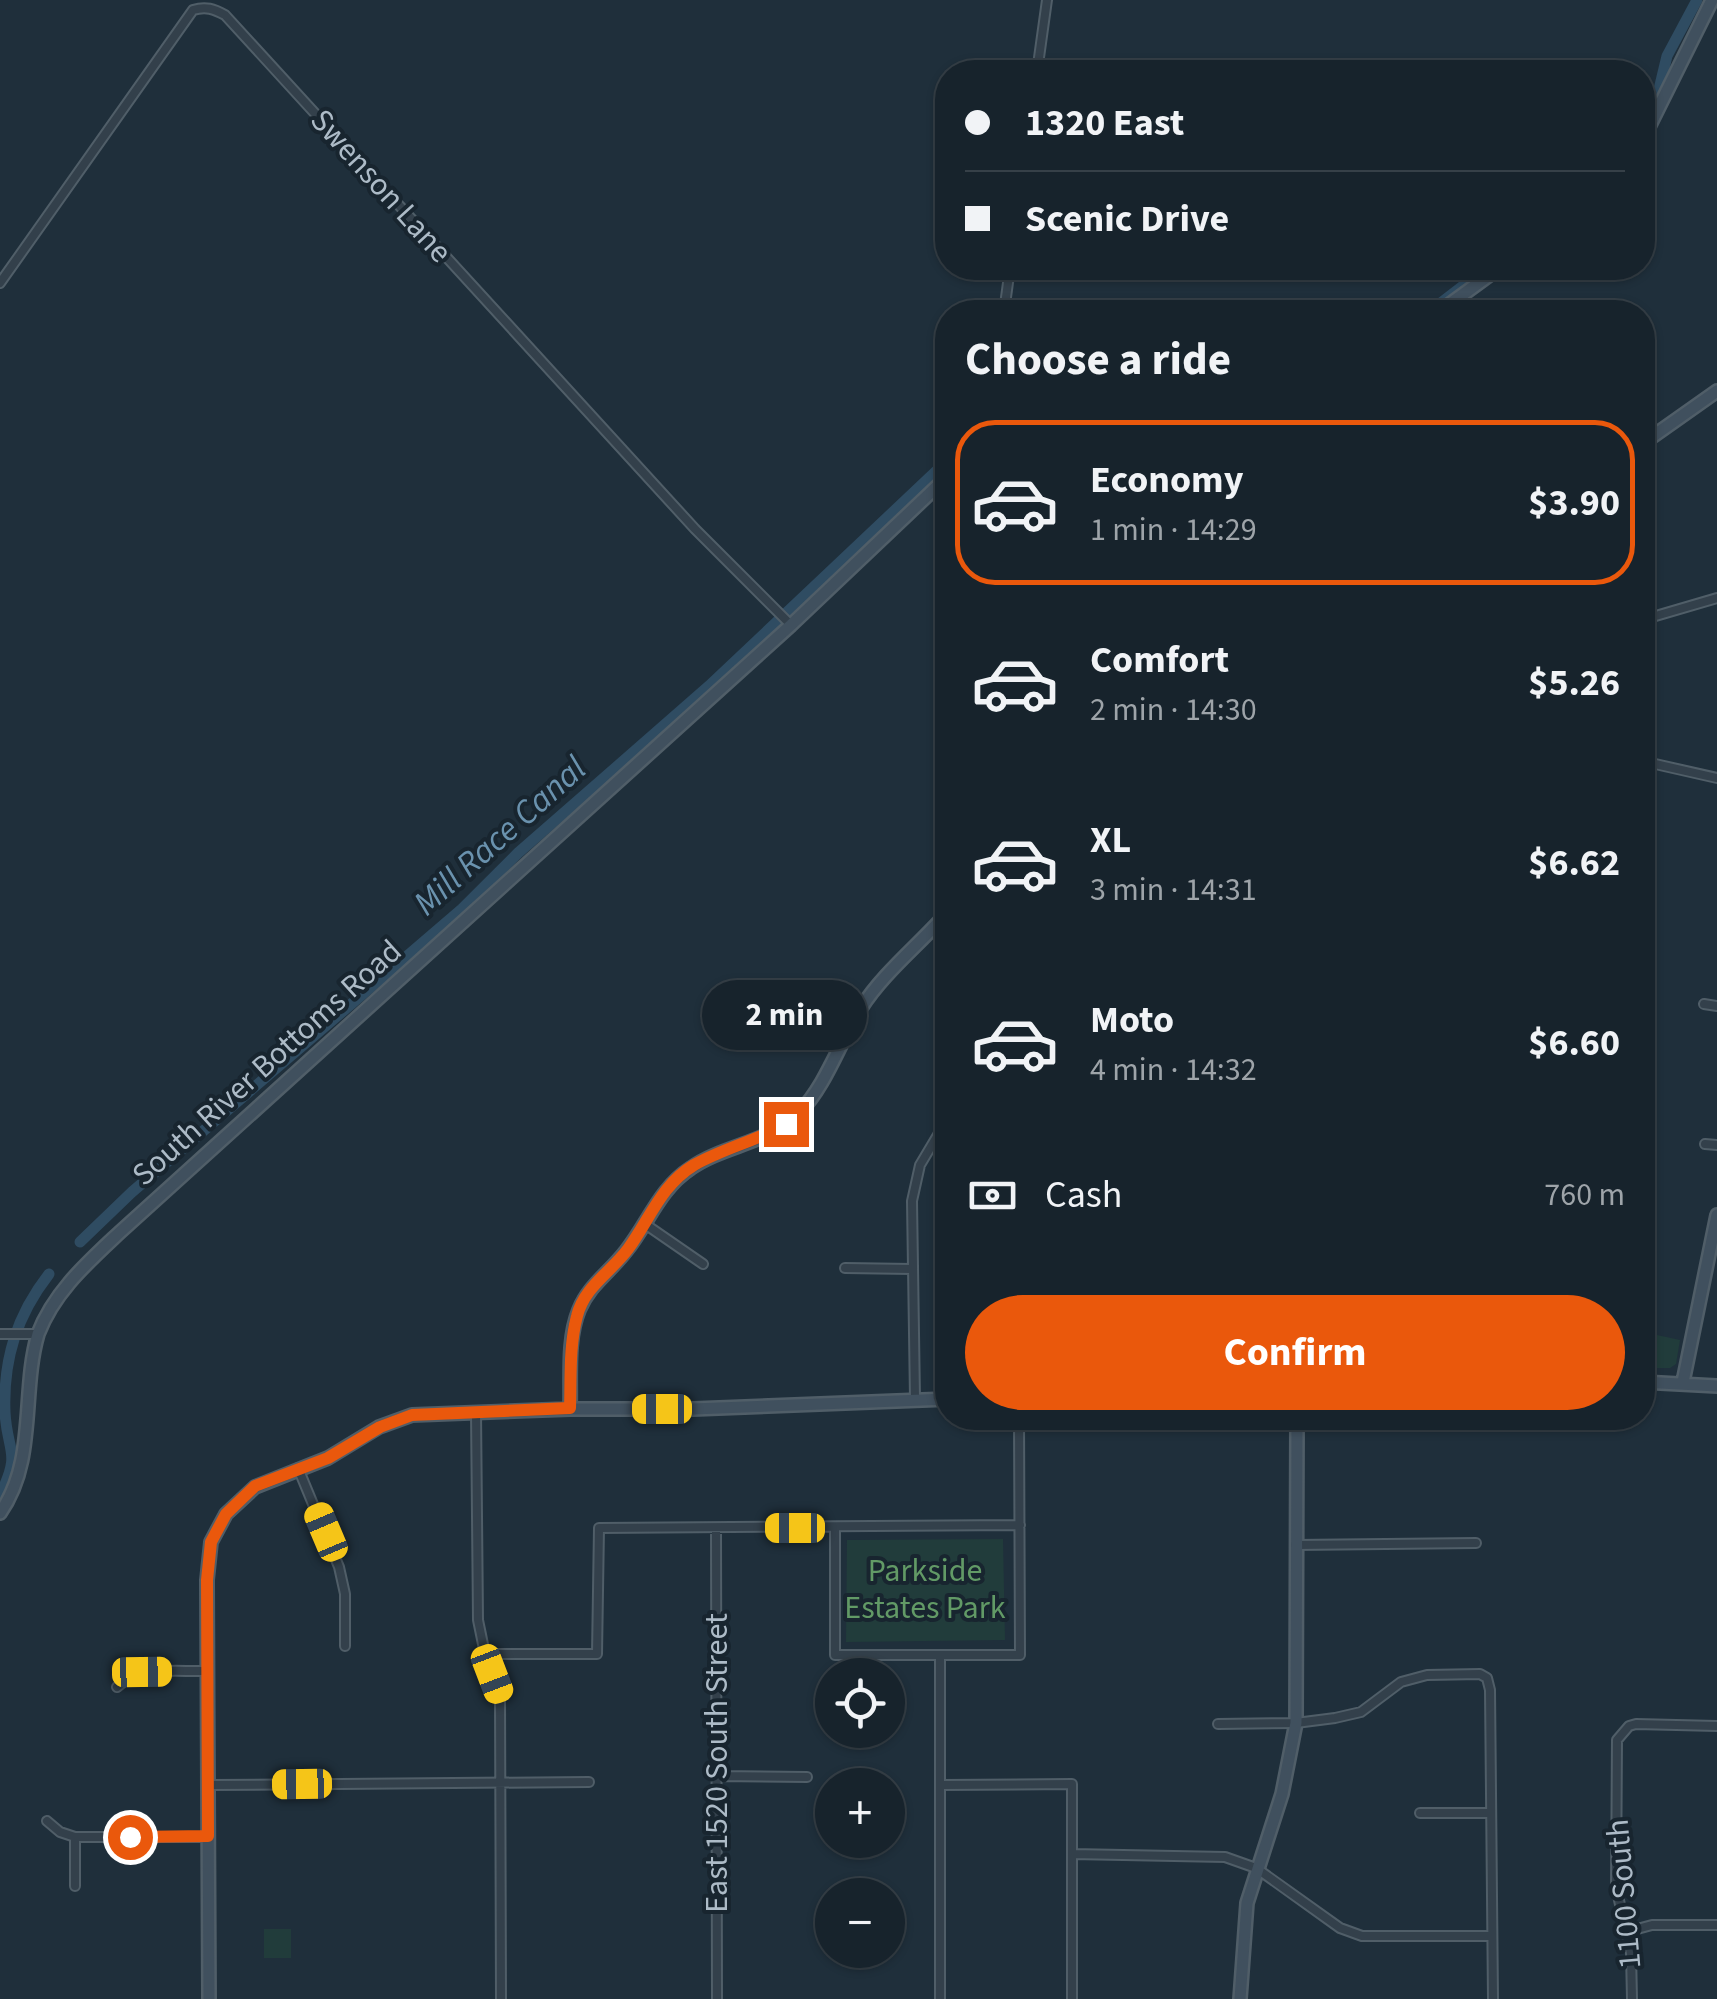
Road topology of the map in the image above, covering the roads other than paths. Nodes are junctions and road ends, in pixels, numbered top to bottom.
1 (1047, 0) edge
2 (1712, 0) edge
3 (1039, 60) edge
4 (1655, 115) edge
5 (1483, 280) edge
6 (0, 283) edge
7 (1455, 300) edge
8 (1717, 392) edge
9 (1655, 435) edge
10 (935, 488) edge
11 (1717, 598) edge
12 (1655, 616) edge
13 (788, 623) junction
14 (1655, 763) edge
15 (1717, 778) edge
16 (935, 930) edge
17 (1704, 1004) dead end
18 (1717, 1006) edge
19 (935, 1138) edge
20 (1705, 1144) dead end
21 (1717, 1145) edge
22 (1717, 1215) edge
23 (644, 1224) junction
24 (703, 1264) dead end
25 (846, 1268) dead end
26 (912, 1269) junction
27 (2, 1334) edge
28 (38, 1334) junction
29 (1655, 1382) edge
30 (1683, 1382) junction
31 (1717, 1386) edge
32 (935, 1398) edge
33 (915, 1399) junction
34 (570, 1408) junction
35 (476, 1412) junction
36 (1019, 1430) edge
37 (1297, 1430) edge
38 (298, 1468) junction
39 (0, 1513) edge
40 (1020, 1526) junction
41 (716, 1528) junction
42 (835, 1528) junction
43 (1476, 1543) dead end
44 (1296, 1546) junction
45 (345, 1646) dead end
46 (485, 1654) junction
47 (940, 1655) junction
48 (206, 1671) junction
49 (117, 1688) dead end
50 (1296, 1723) junction
51 (1218, 1724) dead end
52 (1717, 1726) edge
53 (717, 1776) junction
54 (807, 1777) dead end
55 (501, 1782) junction
56 (588, 1782) dead end
57 (940, 1784) junction
58 (209, 1785) junction
59 (1420, 1813) dead end
60 (1490, 1813) junction
61 (46, 1821) dead end
62 (75, 1836) junction
63 (208, 1836) junction
64 (1072, 1854) junction
65 (1256, 1868) junction
66 (74, 1886) dead end
67 (1717, 1925) edge
68 (1626, 1932) junction
69 (1492, 1936) junction
70 (210, 1999) edge
71 (501, 1999) edge
72 (717, 1999) edge
73 (940, 1999) edge
74 (1072, 1999) edge
75 (1240, 1999) edge
76 (1493, 1999) edge
77 (1632, 1999) edge

1 - 3 street
2 - 4 street
5 - 7 street
6 - 13 street, Swenson Lane
8 - 9 street
10 - 13 street, South River Bottoms Road
11 - 12 street
13 - 28 street, South River Bottoms Road
14 - 15 street
16 - 23 street
17 - 18 street
19 - 26 street
20 - 21 street
22 - 30 street
23 - 24 street
23 - 34 street
25 - 26 street
26 - 33 street
27 - 28 street
28 - 39 street, South River Bottoms Road
29 - 30 street
30 - 31 street
32 - 33 street
33 - 34 street
34 - 35 street
35 - 38 street
35 - 46 street
36 - 40 street
37 - 44 street
38 - 45 street
38 - 48 street
40 - 42 street
40 - 47 street
41 - 42 street
41 - 46 street
41 - 53 street, East 1520 South Street
42 - 47 street
43 - 44 street
44 - 50 street
46 - 55 street
47 - 57 street
48 - 49 street
48 - 58 street
50 - 51 street
50 - 60 street
50 - 65 street
52 - 68 street, 1100 South
53 - 54 street
53 - 72 street, East 1520 South Street
55 - 56 street
55 - 58 street
55 - 71 street
57 - 64 street
57 - 73 street
58 - 63 street
59 - 60 street
60 - 69 street
61 - 62 street
62 - 63 street
62 - 66 street
63 - 70 street
64 - 65 street
64 - 74 street
65 - 69 street
65 - 75 street
67 - 68 street
68 - 77 street, 1100 South
69 - 76 street

